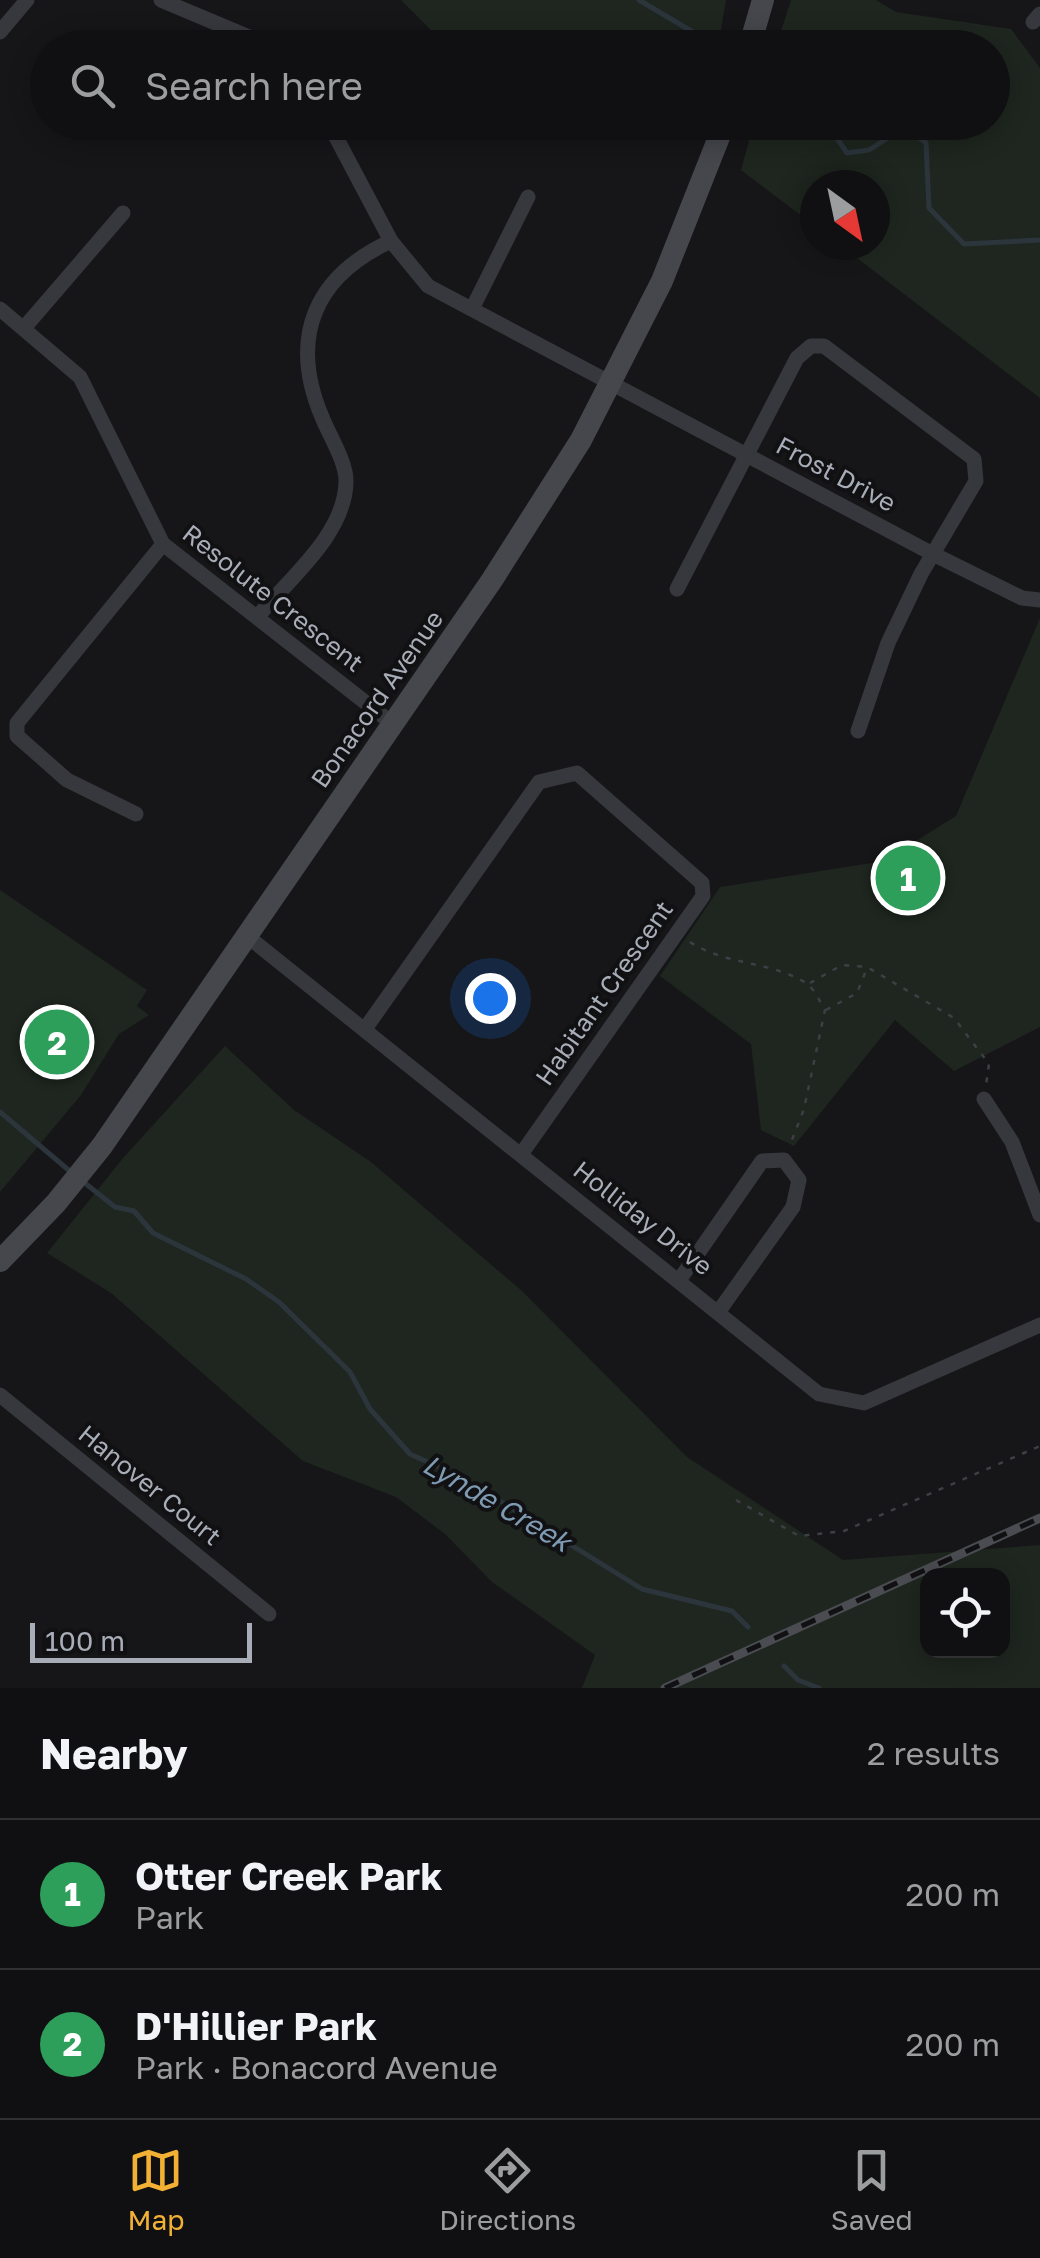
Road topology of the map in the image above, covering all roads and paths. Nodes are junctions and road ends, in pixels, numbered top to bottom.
1 (27, 0) edge
2 (160, 0) edge
3 (764, 0) edge
4 (232, 30) edge
5 (755, 30) edge
6 (0, 32) edge
7 (338, 140) edge
8 (719, 140) edge
9 (528, 197) dead end
10 (123, 214) dead end
11 (391, 241) junction
12 (0, 309) edge
13 (472, 309) junction
14 (24, 328) junction
15 (611, 386) junction
16 (747, 454) junction
17 (163, 544) junction
18 (931, 553) junction
19 (677, 590) dead end
20 (1040, 600) edge
21 (259, 616) junction
22 (393, 724) junction
23 (858, 731) dead end
24 (136, 814) dead end
25 (677, 932) junction
26 (247, 936) junction
27 (867, 967) junction
28 (808, 984) junction
29 (825, 1010) junction
30 (365, 1029) junction
31 (984, 1099) joint
32 (522, 1153) junction
33 (784, 1160) junction
34 (1040, 1215) edge
35 (0, 1261) edge
36 (680, 1279) junction
37 (719, 1311) junction
38 (1040, 1326) edge
39 (0, 1395) edge
40 (1040, 1446) edge
41 (736, 1500) dead end
42 (268, 1614) dead end

1 - 6 street
2 - 4 street
3 - 5 street
7 - 11 street
8 - 15 street, Bonacord Avenue
9 - 13 street
10 - 14 street
11 - 13 street
11 - 21 street
12 - 14 street, Resolute Crescent
13 - 15 street
14 - 17 street, Resolute Crescent
15 - 16 street, Frost Drive
15 - 22 street, Bonacord Avenue
16 - 18 street, Frost Drive
16 - 18 street
16 - 19 street
17 - 21 street, Resolute Crescent
17 - 24 street
18 - 20 street, Frost Drive
18 - 23 street
21 - 22 street, Resolute Crescent
22 - 26 street, Bonacord Avenue
25 - 28 path
25 - 30 street, Habitant Crescent
25 - 32 street, Habitant Crescent
26 - 30 street, Holliday Drive
26 - 35 street, Bonacord Avenue
27 - 28 path
27 - 29 path
27 - 31 path
28 - 29 path
29 - 33 path
30 - 32 street, Holliday Drive
31 - 34 street
32 - 36 street, Holliday Drive
33 - 36 street
33 - 37 street
36 - 37 street, Holliday Drive
37 - 38 street, Holliday Drive
39 - 42 street, Hanover Court
40 - 41 path

